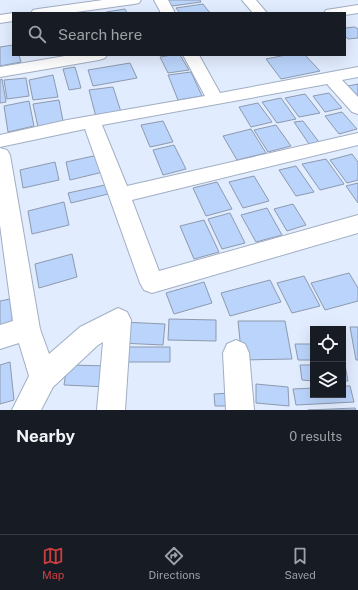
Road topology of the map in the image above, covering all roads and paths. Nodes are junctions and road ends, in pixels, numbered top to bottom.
1 (134, 0) edge
2 (161, 0) edge
3 (249, 0) edge
4 (358, 8) edge
5 (45, 12) edge
6 (167, 12) edge
7 (259, 12) edge
8 (336, 12) edge
9 (12, 17) edge
10 (0, 19) edge
11 (93, 56) edge
12 (192, 56) edge
13 (0, 72) edge
14 (358, 72) edge
15 (331, 78) junction
16 (215, 99) junction
17 (358, 108) edge
18 (92, 122) junction
19 (358, 139) edge
20 (0, 141) edge
21 (0, 156) edge
22 (120, 195) junction
23 (356, 228) edge
24 (27, 329) junction
25 (0, 337) edge
26 (236, 353) dead end
27 (43, 377) junction
28 (26, 410) edge
29 (110, 410) edge
30 (240, 410) edge

1 - 5 street
2 - 6 street
3 - 7 street
4 - 8 street
9 - 10 street
11 - 13 street
12 - 16 street
14 - 15 street
15 - 16 street
15 - 17 street
16 - 18 street
18 - 20 street
18 - 22 street
19 - 22 street
21 - 24 street
22 - 23 street
24 - 25 street
24 - 27 street
26 - 30 street
27 - 28 street
27 - 29 street

